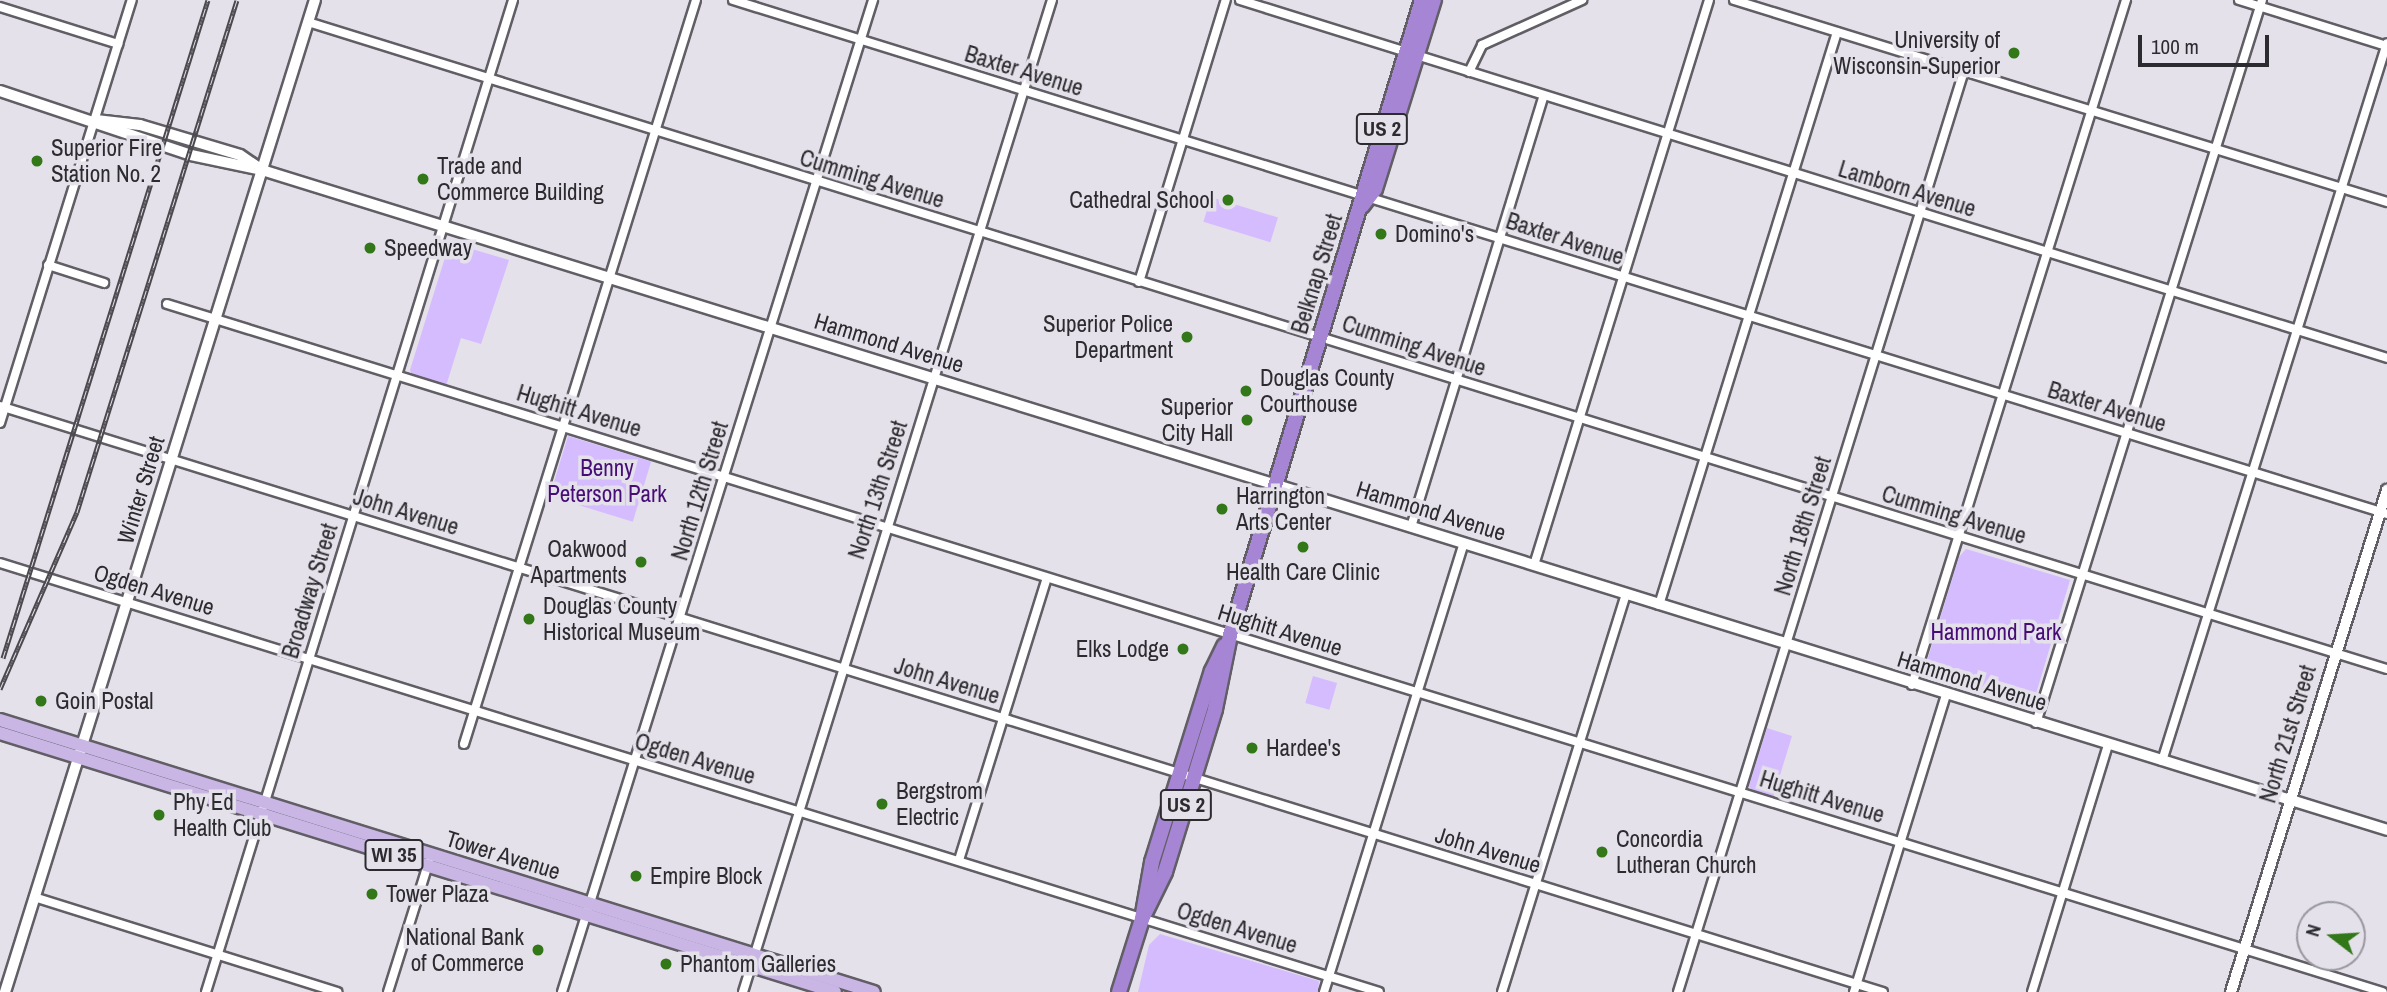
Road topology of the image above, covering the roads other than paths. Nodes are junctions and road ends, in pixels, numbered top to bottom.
1 (132, 0) edge
2 (315, 0) edge
3 (513, 0) edge
4 (696, 0) edge
5 (733, 0) edge
6 (873, 0) edge
7 (1052, 0) edge
8 (1226, 0) edge
9 (1240, 0) edge
10 (1422, 0) edge
11 (1434, 0) edge
12 (1582, 0) edge
13 (1709, 0) edge
14 (1734, 0) edge
15 (2126, 0) edge
16 (2239, 0) edge
17 (2261, 3) edge
18 (0, 7) edge
19 (308, 22) junction
20 (1837, 32) junction
21 (860, 40) junction
22 (118, 44) junction
23 (2387, 45) edge
24 (1411, 53) junction
25 (1964, 71) junction
26 (1469, 72) junction
27 (488, 79) junction
28 (1023, 90) junction
29 (0, 91) edge
30 (1544, 96) junction
31 (2091, 111) junction
32 (94, 120) junction
33 (657, 132) junction
34 (1668, 135) junction
35 (1183, 140) junction
36 (2216, 148) junction
37 (262, 170) junction
38 (1793, 173) junction
39 (817, 181) junction
40 (2342, 187) junction
41 (1364, 201) junction
42 (2387, 202) edge
43 (1920, 213) junction
44 (443, 227) junction
45 (979, 232) junction
46 (1500, 239) junction
47 (2047, 253) junction
48 (48, 265) junction
49 (610, 278) junction
50 (1623, 278) junction
51 (1139, 282) junction
52 (104, 283) dead end
53 (2171, 291) junction
54 (167, 303) dead end
55 (1749, 316) junction
56 (216, 318) junction
57 (771, 328) junction
58 (2297, 331) junction
59 (1321, 336) junction
60 (1876, 355) junction
61 (2387, 358) edge
62 (397, 375) junction
63 (934, 379) junction
64 (1456, 380) junction
65 (2004, 395) junction
66 (2, 407) edge
67 (1579, 419) junction
68 (0, 423) edge
69 (563, 427) junction
70 (2127, 434) junction
71 (1704, 458) junction
72 (172, 460) junction
73 (2252, 473) junction
74 (725, 477) junction
75 (1276, 485) junction
76 (2387, 490) edge
77 (1832, 498) junction
78 (2384, 513) edge
79 (353, 516) junction
80 (886, 527) junction
81 (1411, 527) junction
82 (1959, 536) junction
83 (1464, 543) junction
84 (0, 563) edge
85 (1534, 565) junction
86 (519, 568) junction
87 (2083, 575) junction
88 (1047, 578) junction
89 (1626, 594) junction
90 (128, 603) junction
91 (1659, 605) junction
92 (2209, 614) junction
93 (680, 619) junction
94 (1230, 635) junction
95 (1786, 645) junction
96 (2336, 653) junction
97 (309, 659) junction
98 (842, 669) junction
99 (2387, 669) edge
100 (1912, 685) junction
101 (1418, 692) junction
102 (1946, 695) junction
103 (475, 710) junction
104 (1003, 718) junction
105 (0, 720) edge
106 (2036, 723) junction
107 (0, 733) edge
108 (1580, 742) junction
109 (464, 744) dead end
110 (2108, 745) junction
111 (82, 752) junction
112 (636, 760) junction
113 (2162, 761) junction
114 (1186, 777) junction
115 (1740, 793) junction
116 (2290, 800) junction
117 (263, 808) junction
118 (799, 811) junction
119 (2387, 830) edge
120 (1373, 835) junction
121 (1901, 842) junction
122 (429, 860) junction
123 (959, 860) junction
124 (1536, 885) junction
125 (2063, 893) junction
126 (34, 897) junction
127 (588, 909) junction
128 (1142, 919) junction
129 (1696, 934) junction
130 (2244, 950) junction
131 (217, 955) junction
132 (753, 960) junction
133 (1329, 976) junction
134 (1855, 988) edge
135 (5, 992) edge
136 (206, 992) edge
137 (337, 992) edge
138 (388, 992) edge
139 (562, 992) edge
140 (743, 992) edge
141 (835, 992) edge
142 (874, 992) edge
143 (1119, 992) edge
144 (1324, 992) edge
145 (1379, 992) edge
146 (1502, 992) edge
147 (1678, 992) edge
148 (1883, 992) edge
149 (2032, 992) edge
150 (2231, 992) edge
151 (2383, 992) edge

1 - 22 street
2 - 19 street, Winter Street
3 - 27 street, Broadway Street
4 - 33 street
5 - 21 street, Baxter Avenue
6 - 21 street, North 12th Street
7 - 28 street, North 13th Street
8 - 35 street
9 - 24 street, Lamborn Avenue
10 - 24 highway, Belknap Street / US 2
11 - 24 highway, Belknap Street / US 2
12 - 26 street
13 - 34 street
14 - 20 street
15 - 31 street
16 - 17 street
17 - 23 street
17 - 36 street
18 - 22 street
19 - 27 street, Cumming Avenue
19 - 37 street, Winter Street
20 - 25 street
20 - 38 street
21 - 28 street, Baxter Avenue
21 - 39 street, North 12th Street
22 - 32 street
23 - 40 street
24 - 26 street, Lamborn Avenue
24 - 41 highway, Belknap Street / US 2
25 - 31 street
25 - 43 street, North 18th Street
26 - 30 street, Lamborn Avenue
27 - 33 street, Cumming Avenue
27 - 44 street, Broadway Street
28 - 35 street, Baxter Avenue
28 - 45 street, North 13th Street
29 - 32 street, Hammond Avenue
30 - 34 street, Lamborn Avenue
30 - 46 street
31 - 36 street
31 - 47 street
32 - 37 street, Hammond Avenue
32 - 48 street
33 - 39 street, Cumming Avenue
33 - 49 street
34 - 38 street, Lamborn Avenue
34 - 50 street
35 - 41 street, Baxter Avenue
35 - 51 street
36 - 40 street
36 - 53 street
37 - 44 street, Hammond Avenue
37 - 56 street, Winter Street
38 - 43 street, Lamborn Avenue
38 - 55 street
39 - 45 street, Cumming Avenue
39 - 57 street, North 12th Street
40 - 42 street
40 - 58 street
41 - 46 street, Baxter Avenue
41 - 59 highway, Belknap Street / US 2
43 - 47 street, Lamborn Avenue
43 - 60 street, North 18th Street
44 - 49 street, Hammond Avenue
44 - 62 street, Broadway Street
45 - 51 street, Cumming Avenue
45 - 63 street, North 13th Street
46 - 50 street, Baxter Avenue
46 - 64 street
47 - 53 street, Lamborn Avenue
47 - 65 street
48 - 52 street
48 - 66 street
49 - 57 street, Hammond Avenue
49 - 69 street
50 - 55 street, Baxter Avenue
50 - 67 street
51 - 59 street, Cumming Avenue
53 - 58 street, Lamborn Avenue
53 - 70 street
54 - 56 street, Hughitt Avenue
55 - 60 street, Baxter Avenue
55 - 71 street
56 - 62 street, Hughitt Avenue
56 - 72 street, Winter Street
57 - 63 street, Hammond Avenue
57 - 74 street, North 12th Street
58 - 61 street, Lamborn Avenue
58 - 73 street
59 - 64 street, Cumming Avenue
59 - 75 highway, Belknap Street / US 2
60 - 65 street, Baxter Avenue
60 - 77 street, North 18th Street
62 - 69 street, Hughitt Avenue
62 - 79 street, Broadway Street
63 - 75 street, Hammond Avenue
63 - 80 street, North 13th Street
64 - 67 street, Cumming Avenue
64 - 81 street
65 - 70 street, Baxter Avenue
65 - 82 street
66 - 68 street
66 - 72 street, John Avenue
67 - 71 street, Cumming Avenue
67 - 85 street
69 - 74 street, Hughitt Avenue
69 - 86 street
70 - 73 street, Baxter Avenue
70 - 87 street
71 - 77 street, Cumming Avenue
71 - 91 street
72 - 79 street, John Avenue
72 - 90 street, Winter Street
73 - 78 street, Baxter Avenue
73 - 92 street
74 - 80 street, Hughitt Avenue
74 - 93 street, North 12th Street
75 - 81 street, Hammond Avenue
75 - 94 highway, Belknap Street / US 2
76 - 78 street, North 21st Street
77 - 82 street, Cumming Avenue
77 - 95 street, North 18th Street
78 - 96 street, North 21st Street
79 - 86 street, John Avenue
79 - 97 street, Broadway Street
80 - 88 street, Hughitt Avenue
80 - 98 street, North 13th Street
81 - 83 street, Hammond Avenue
82 - 87 street, Cumming Avenue
82 - 100 street
83 - 85 street, Hammond Avenue
83 - 101 street
84 - 90 street, Ogden Avenue
85 - 89 street, Hammond Avenue
86 - 93 street, John Avenue
86 - 103 street
87 - 92 street, Cumming Avenue
87 - 106 street
88 - 94 street, Hughitt Avenue
88 - 104 street
89 - 91 street, Hammond Avenue
89 - 108 street
90 - 97 street, Ogden Avenue
90 - 111 street, Winter Street
91 - 95 street, Hammond Avenue
92 - 96 street, Cumming Avenue
92 - 113 street
93 - 98 street, John Avenue
93 - 112 street, North 12th Street
94 - 101 street, Hughitt Avenue
94 - 114 highway, Belknap Street / US 2
95 - 100 street, Hammond Avenue
95 - 115 street, North 18th Street
96 - 99 street, Cumming Avenue
96 - 116 street, North 21st Street
97 - 103 street, Ogden Avenue
97 - 117 street, Broadway Street
98 - 104 street, John Avenue
98 - 118 street, North 13th Street
100 - 102 street, Hammond Avenue
101 - 108 street, Hughitt Avenue
101 - 120 street
102 - 106 street, Hammond Avenue
102 - 121 street
103 - 109 street
103 - 112 street, Ogden Avenue
104 - 114 street, John Avenue
104 - 123 street
105 - 111 main road, Tower Avenue / WI 35
106 - 110 street, Hammond Avenue
107 - 111 main road, Tower Avenue / WI 35
108 - 115 street, Hughitt Avenue
108 - 124 street
110 - 113 street, Hammond Avenue
110 - 125 street
111 - 117 main road, Tower Avenue / WI 35
111 - 126 street, Winter Street
112 - 118 street, Ogden Avenue
112 - 127 street, North 12th Street
113 - 116 street, Hammond Avenue
114 - 120 street, John Avenue
114 - 128 highway, Belknap Street / US 2
115 - 121 street, Hughitt Avenue
115 - 129 street, North 18th Street
116 - 119 street, Hammond Avenue
116 - 130 street, North 21st Street
117 - 122 main road, Tower Avenue / WI 35
117 - 131 street, Broadway Street
118 - 123 street, Ogden Avenue
118 - 132 street, North 13th Street
120 - 124 street, John Avenue
120 - 133 street
121 - 125 street, Hughitt Avenue
121 - 134 street
122 - 127 main road, Tower Avenue / WI 35
122 - 138 street
123 - 128 street, Ogden Avenue
124 - 129 street, John Avenue
124 - 146 street
125 - 130 street, Hughitt Avenue
125 - 149 street
126 - 131 street
126 - 135 street, Winter Street
127 - 132 main road, Tower Avenue / WI 35
127 - 139 street, North 12th Street
128 - 133 street, Ogden Avenue
128 - 143 highway, Belknap Street / US 2
129 - 134 street, John Avenue
129 - 147 street, North 18th Street
130 - 150 street, North 21st Street
130 - 151 street, Hughitt Avenue
131 - 136 street, Broadway Street
131 - 137 street
132 - 140 street, North 13th Street
132 - 141 main road, Tower Avenue / WI 35
132 - 142 main road, Tower Avenue / WI 35
133 - 144 street
133 - 145 street, Ogden Avenue
134 - 148 street, John Avenue

